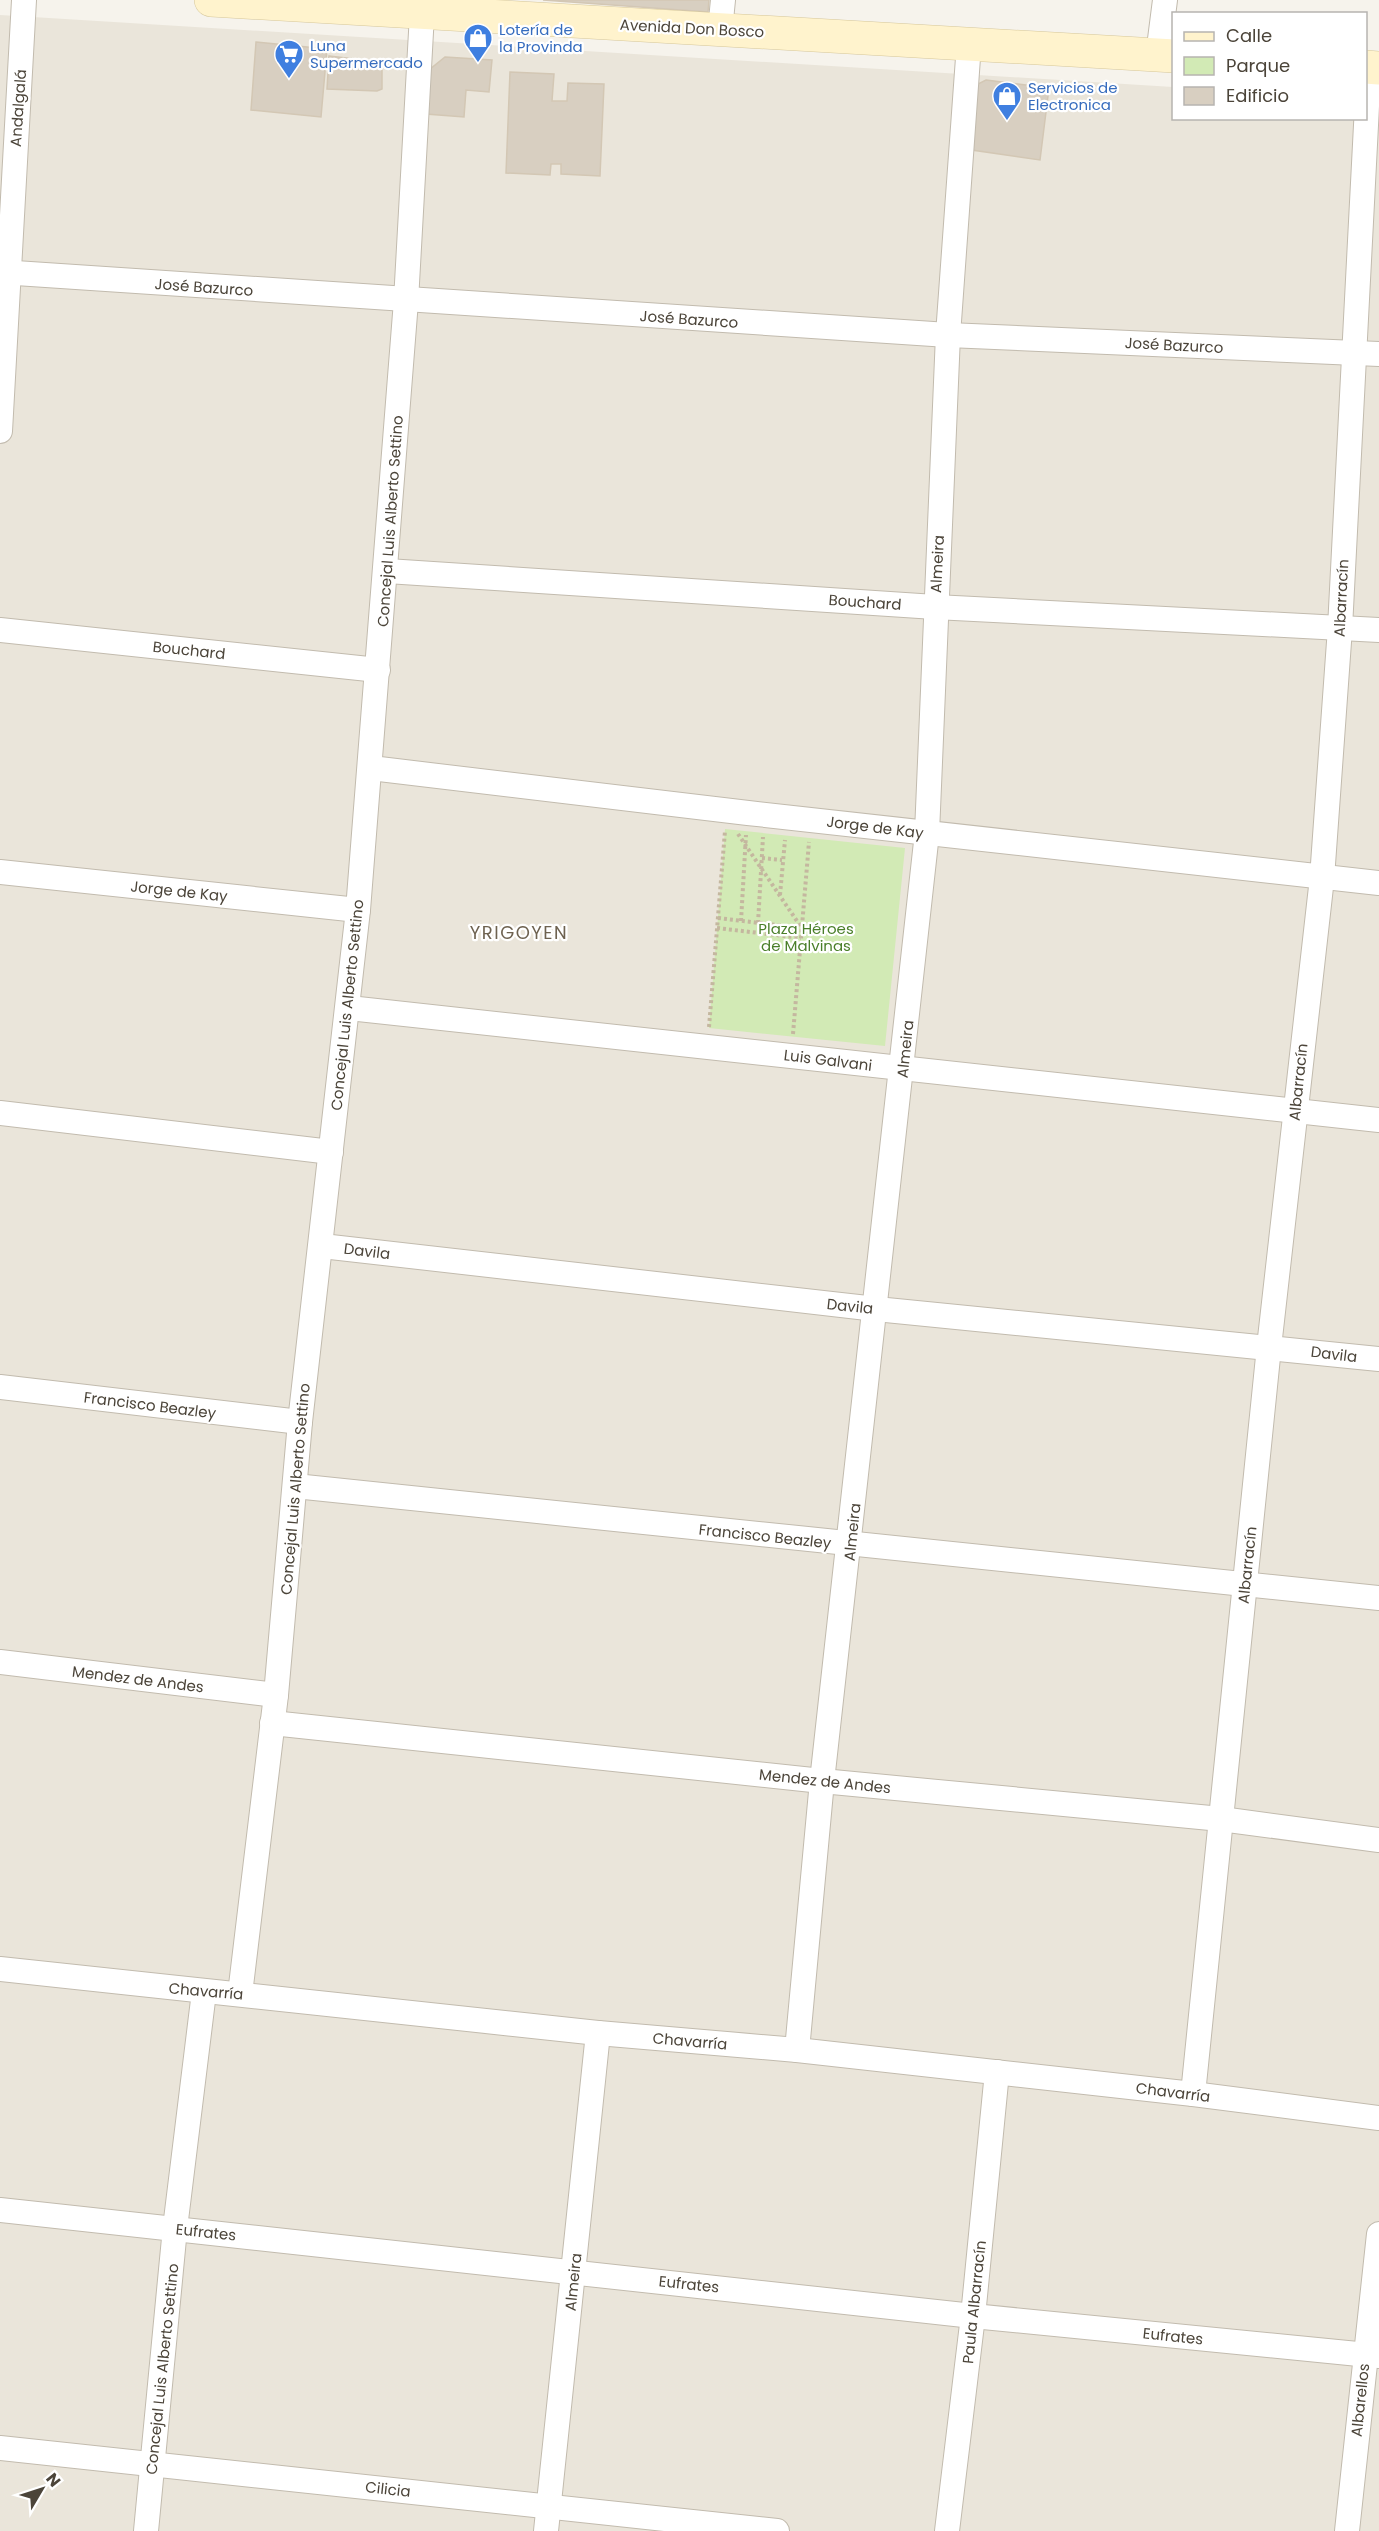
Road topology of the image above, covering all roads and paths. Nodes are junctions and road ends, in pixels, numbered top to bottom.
1 (24, 0) edge
2 (211, 0) edge
3 (1165, 0) edge
4 (274, 2) edge
5 (422, 14) junction
6 (722, 15) edge
7 (969, 44) junction
8 (1166, 56) edge
9 (1371, 67) edge
10 (4, 273) edge
11 (406, 301) junction
12 (948, 335) junction
13 (1353, 353) junction
14 (1379, 354) edge
15 (0, 431) edge
16 (387, 571) junction
17 (935, 607) junction
18 (1340, 628) junction
19 (0, 630) edge
20 (1379, 630) edge
21 (378, 670) junction
22 (371, 768) junction
23 (750, 814) junction
24 (811, 820) junction
25 (927, 833) junction
26 (745, 845) junction
27 (762, 858) junction
28 (783, 860) junction
29 (761, 868) junction
30 (0, 873) edge
31 (1322, 878) junction
32 (1379, 883) edge
33 (780, 896) junction
34 (358, 910) junction
35 (718, 918) junction
36 (741, 921) junction
37 (758, 923) junction
38 (717, 928) junction
39 (802, 928) junction
40 (801, 938) junction
41 (349, 1008) junction
42 (708, 1046) junction
43 (791, 1056) junction
44 (903, 1070) junction
45 (1295, 1112) junction
46 (0, 1113) edge
47 (1379, 1120) edge
48 (331, 1152) junction
49 (322, 1246) junction
50 (876, 1309) junction
51 (1269, 1347) junction
52 (1379, 1359) edge
53 (0, 1388) edge
54 (300, 1422) junction
55 (295, 1486) junction
56 (850, 1545) junction
57 (1245, 1585) junction
58 (1379, 1598) edge
59 (0, 1662) edge
60 (276, 1695) junction
61 (272, 1723) junction
62 (822, 1781) junction
63 (1221, 1819) junction
64 (1379, 1840) edge
65 (0, 1969) edge
66 (204, 1992) junction
67 (240, 1994) junction
68 (598, 2033) junction
69 (796, 2050) junction
70 (998, 2072) junction
71 (1193, 2094) junction
72 (1379, 2118) edge
73 (0, 2210) edge
74 (175, 2228) junction
75 (1379, 2234) edge
76 (575, 2271) junction
77 (973, 2316) junction
78 (1372, 2355) edge
79 (0, 2448) edge
80 (152, 2466) junction
81 (549, 2505) junction
82 (146, 2531) edge
83 (546, 2531) edge
84 (777, 2531) edge
85 (947, 2531) edge
86 (1347, 2531) edge

1 - 10 street, Andalgalá
2 - 4 main road, Avenida Don Bosco
3 - 8 street
4 - 5 main road, Avenida Don Bosco
5 - 6 main road, Avenida Don Bosco
5 - 11 street, Concejal Luis Alberto Settino
6 - 7 main road, Avenida Don Bosco
7 - 8 main road, Avenida Don Bosco
7 - 12 street, Almeira
9 - 13 street, Albarracín
10 - 11 street, José Bazurco
10 - 15 street, Andalgalá
11 - 12 street, José Bazurco
11 - 16 street, Concejal Luis Alberto Settino
12 - 13 street, José Bazurco
12 - 17 street, Almeira
13 - 14 street, José Bazurco
13 - 18 street, Albarracín
16 - 17 street, Bouchard
16 - 21 street, Concejal Luis Alberto Settino
17 - 18 street, Bouchard
17 - 25 street, Almeira
18 - 20 street, Bouchard
18 - 31 street, Albarracín
19 - 21 street, Bouchard
21 - 22 street, Concejal Luis Alberto Settino
22 - 23 street, Jorge de Kay
22 - 34 street, Concejal Luis Alberto Settino
23 - 24 street, Jorge de Kay
23 - 26 path
23 - 26 path
23 - 27 path
23 - 28 path
23 - 35 path
24 - 25 street, Jorge de Kay
24 - 39 path
25 - 31 street, Jorge de Kay
25 - 44 street, Almeira
26 - 29 path
26 - 36 path
27 - 28 path
27 - 29 path
28 - 33 path
29 - 33 path
29 - 37 path
30 - 34 street, Jorge de Kay
31 - 32 street, Jorge de Kay
31 - 45 street, Albarracín
33 - 39 path
34 - 41 street, Concejal Luis Alberto Settino
35 - 36 path
35 - 38 path
36 - 37 path
37 - 39 path
38 - 40 path
38 - 42 path
39 - 40 path
40 - 43 path
41 - 42 street, Luis Galvani
41 - 48 street, Concejal Luis Alberto Settino
42 - 43 street, Luis Galvani
43 - 44 street, Luis Galvani
44 - 45 street, Luis Galvani
44 - 50 street, Almeira
45 - 47 street, Luis Galvani
45 - 51 street, Albarracín
46 - 48 street
48 - 49 street, Concejal Luis Alberto Settino
49 - 50 street, Davila
49 - 54 street, Concejal Luis Alberto Settino
50 - 51 street, Davila
50 - 56 street, Almeira
51 - 52 street, Davila
51 - 57 street, Albarracín
53 - 54 street, Francisco Beazley
54 - 55 street, Concejal Luis Alberto Settino
55 - 56 street, Francisco Beazley
55 - 60 street, Concejal Luis Alberto Settino
56 - 57 street, Francisco Beazley
56 - 62 street, Almeira
57 - 58 street, Francisco Beazley
57 - 63 street, Albarracín
59 - 60 street, Mendez de Andes
60 - 61 street, Concejal Luis Alberto Settino
61 - 62 street, Mendez de Andes
61 - 67 street, Concejal Luis Alberto Settino
62 - 63 street, Mendez de Andes
62 - 69 street, Almeira
63 - 64 street, Mendez de Andes
63 - 71 street, Albarracín
65 - 66 street, Chavarría
66 - 67 street, Chavarría
66 - 74 street, Concejal Luis Alberto Settino
67 - 68 street, Chavarría
68 - 69 street, Chavarría
68 - 76 street, Almeira
69 - 70 street, Chavarría
70 - 71 street, Chavarría
70 - 77 street, Paula Albarracín
71 - 72 street, Chavarría
73 - 74 street, Eufrates
74 - 76 street, Eufrates
74 - 80 street, Concejal Luis Alberto Settino
75 - 78 street, Albarellos
76 - 77 street, Eufrates
76 - 81 street, Almeira
77 - 78 street, Eufrates
77 - 85 street, Paula Albarracín
78 - 86 street, Albarellos
79 - 80 street, Cilicia
80 - 81 street, Cilicia
80 - 82 street, Concejal Luis Alberto Settino
81 - 83 street, Almeira
81 - 84 street, Cilicia

